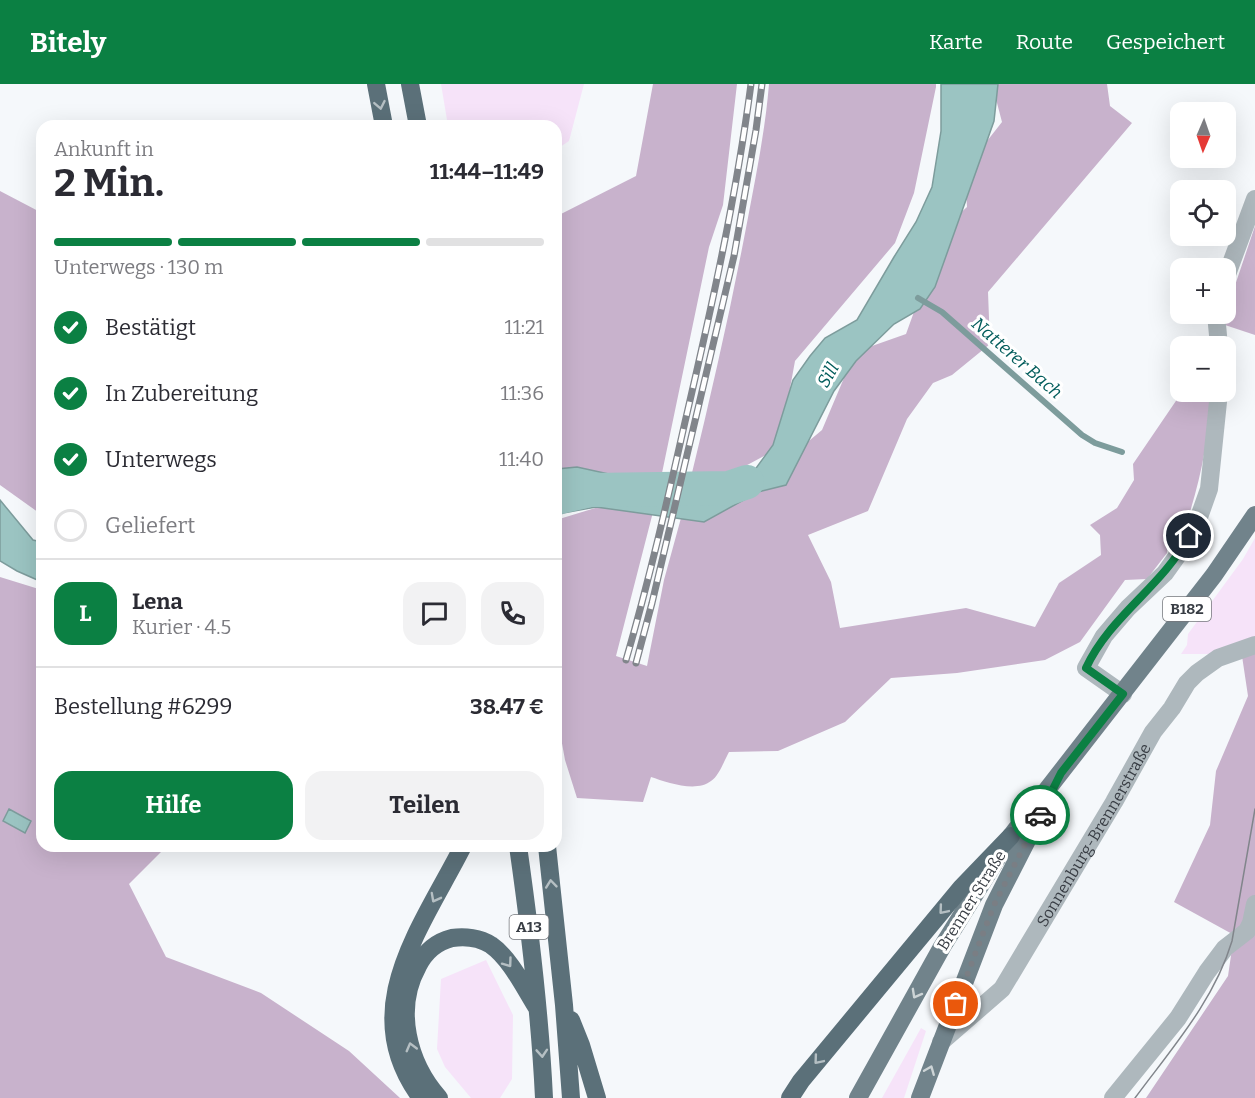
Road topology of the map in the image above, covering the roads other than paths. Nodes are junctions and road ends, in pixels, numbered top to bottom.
1 (376, 84) edge
2 (410, 84) edge
3 (383, 120) edge
4 (417, 120) edge
5 (1255, 199) edge
6 (1233, 258) edge
7 (1218, 402) edge
8 (1253, 515) edge
9 (1255, 645) edge
10 (1123, 694) junction
11 (1061, 773) junction
12 (1011, 836) junction
13 (459, 852) edge
14 (519, 852) edge
15 (548, 852) edge
16 (1255, 904) edge
17 (564, 1005) junction
18 (537, 1008) junction
19 (941, 1042) junction
20 (421, 1098) edge
21 (439, 1098) edge
22 (544, 1098) edge
23 (571, 1098) edge
24 (597, 1098) edge
25 (790, 1098) edge
26 (858, 1098) edge
27 (920, 1098) edge
28 (1113, 1098) edge

1 -> 3 highway
2 - 4 highway
5 - 6 street
7 - 10 street
8 - 10 main road, Brenner Straße / B182
9 - 19 street, Sonnenburg-Brennerstraße
10 - 11 main road, Brenner Straße / B182
11 - 12 main road, Brenner Straße / B182
11 - 19 main road, Brenner Straße / B182
12 -> 25 highway
12 -> 26 main road, Brenner Straße / B182
13 -> 20 highway
14 - 18 highway, A13
17 -> 15 highway, A13
16 - 28 street
17 - 23 highway, A13
17 - 24 highway
21 -> 18 highway
18 -> 22 highway, A13
27 -> 19 main road, Brenner Straße / B182

